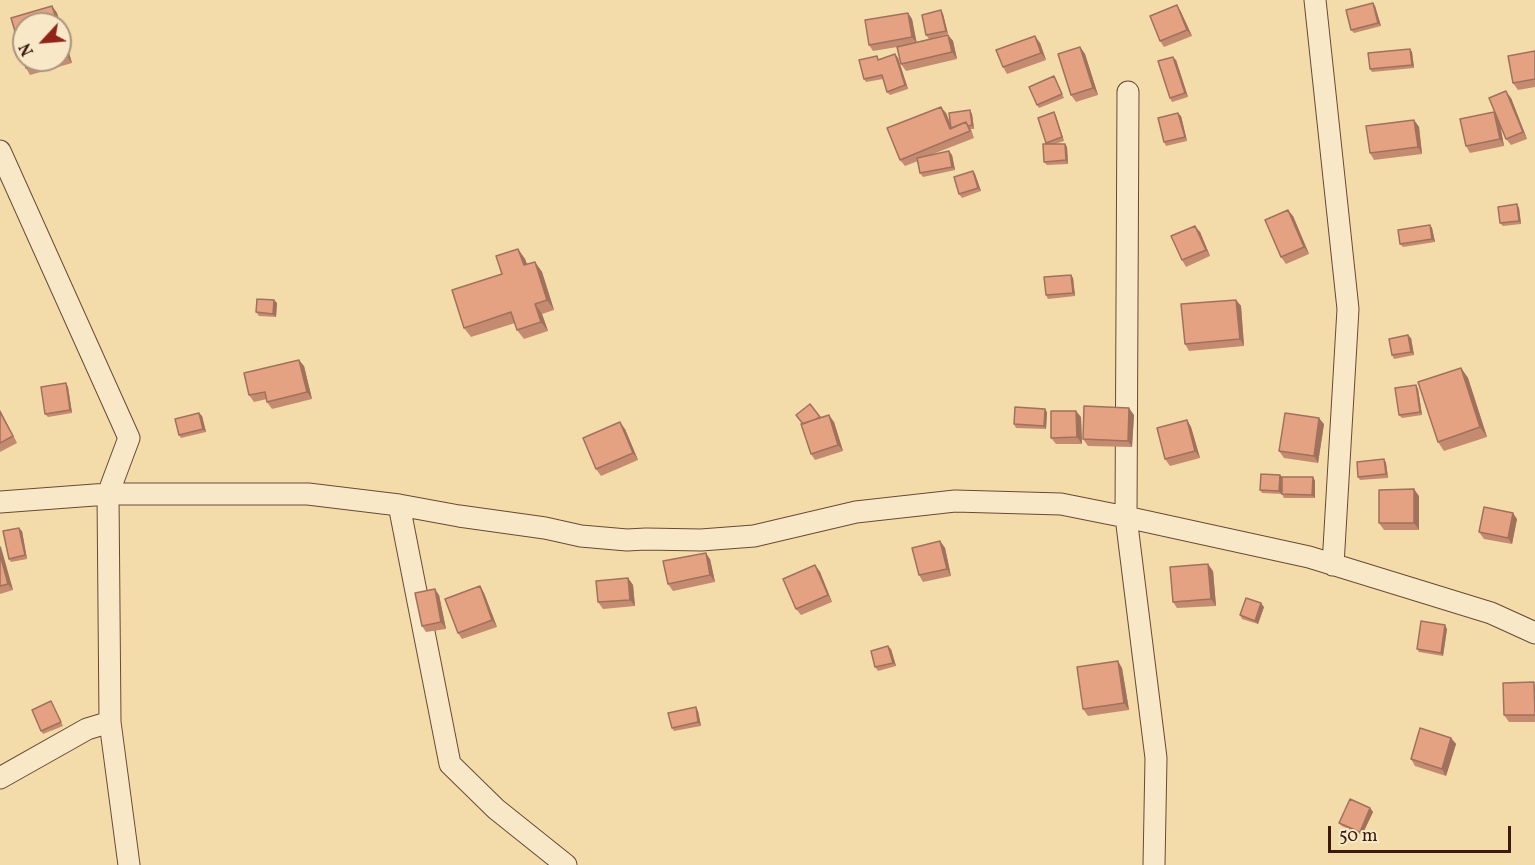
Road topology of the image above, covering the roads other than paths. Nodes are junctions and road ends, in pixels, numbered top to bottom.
1 (1315, 0) edge
2 (1128, 92) dead end
3 (0, 151) edge
4 (108, 494) junction
5 (0, 502) edge
6 (399, 504) junction
7 (1126, 517) junction
8 (1334, 565) junction
9 (1535, 633) edge
10 (110, 723) junction
11 (0, 778) edge
12 (129, 865) edge
13 (566, 865) edge
14 (1154, 865) edge

1 - 8 street
2 - 7 street
3 - 4 street
4 - 5 street
4 - 6 street
4 - 10 street
6 - 7 street
6 - 13 street
7 - 8 street
7 - 14 street
8 - 9 street
10 - 11 street
10 - 12 street

